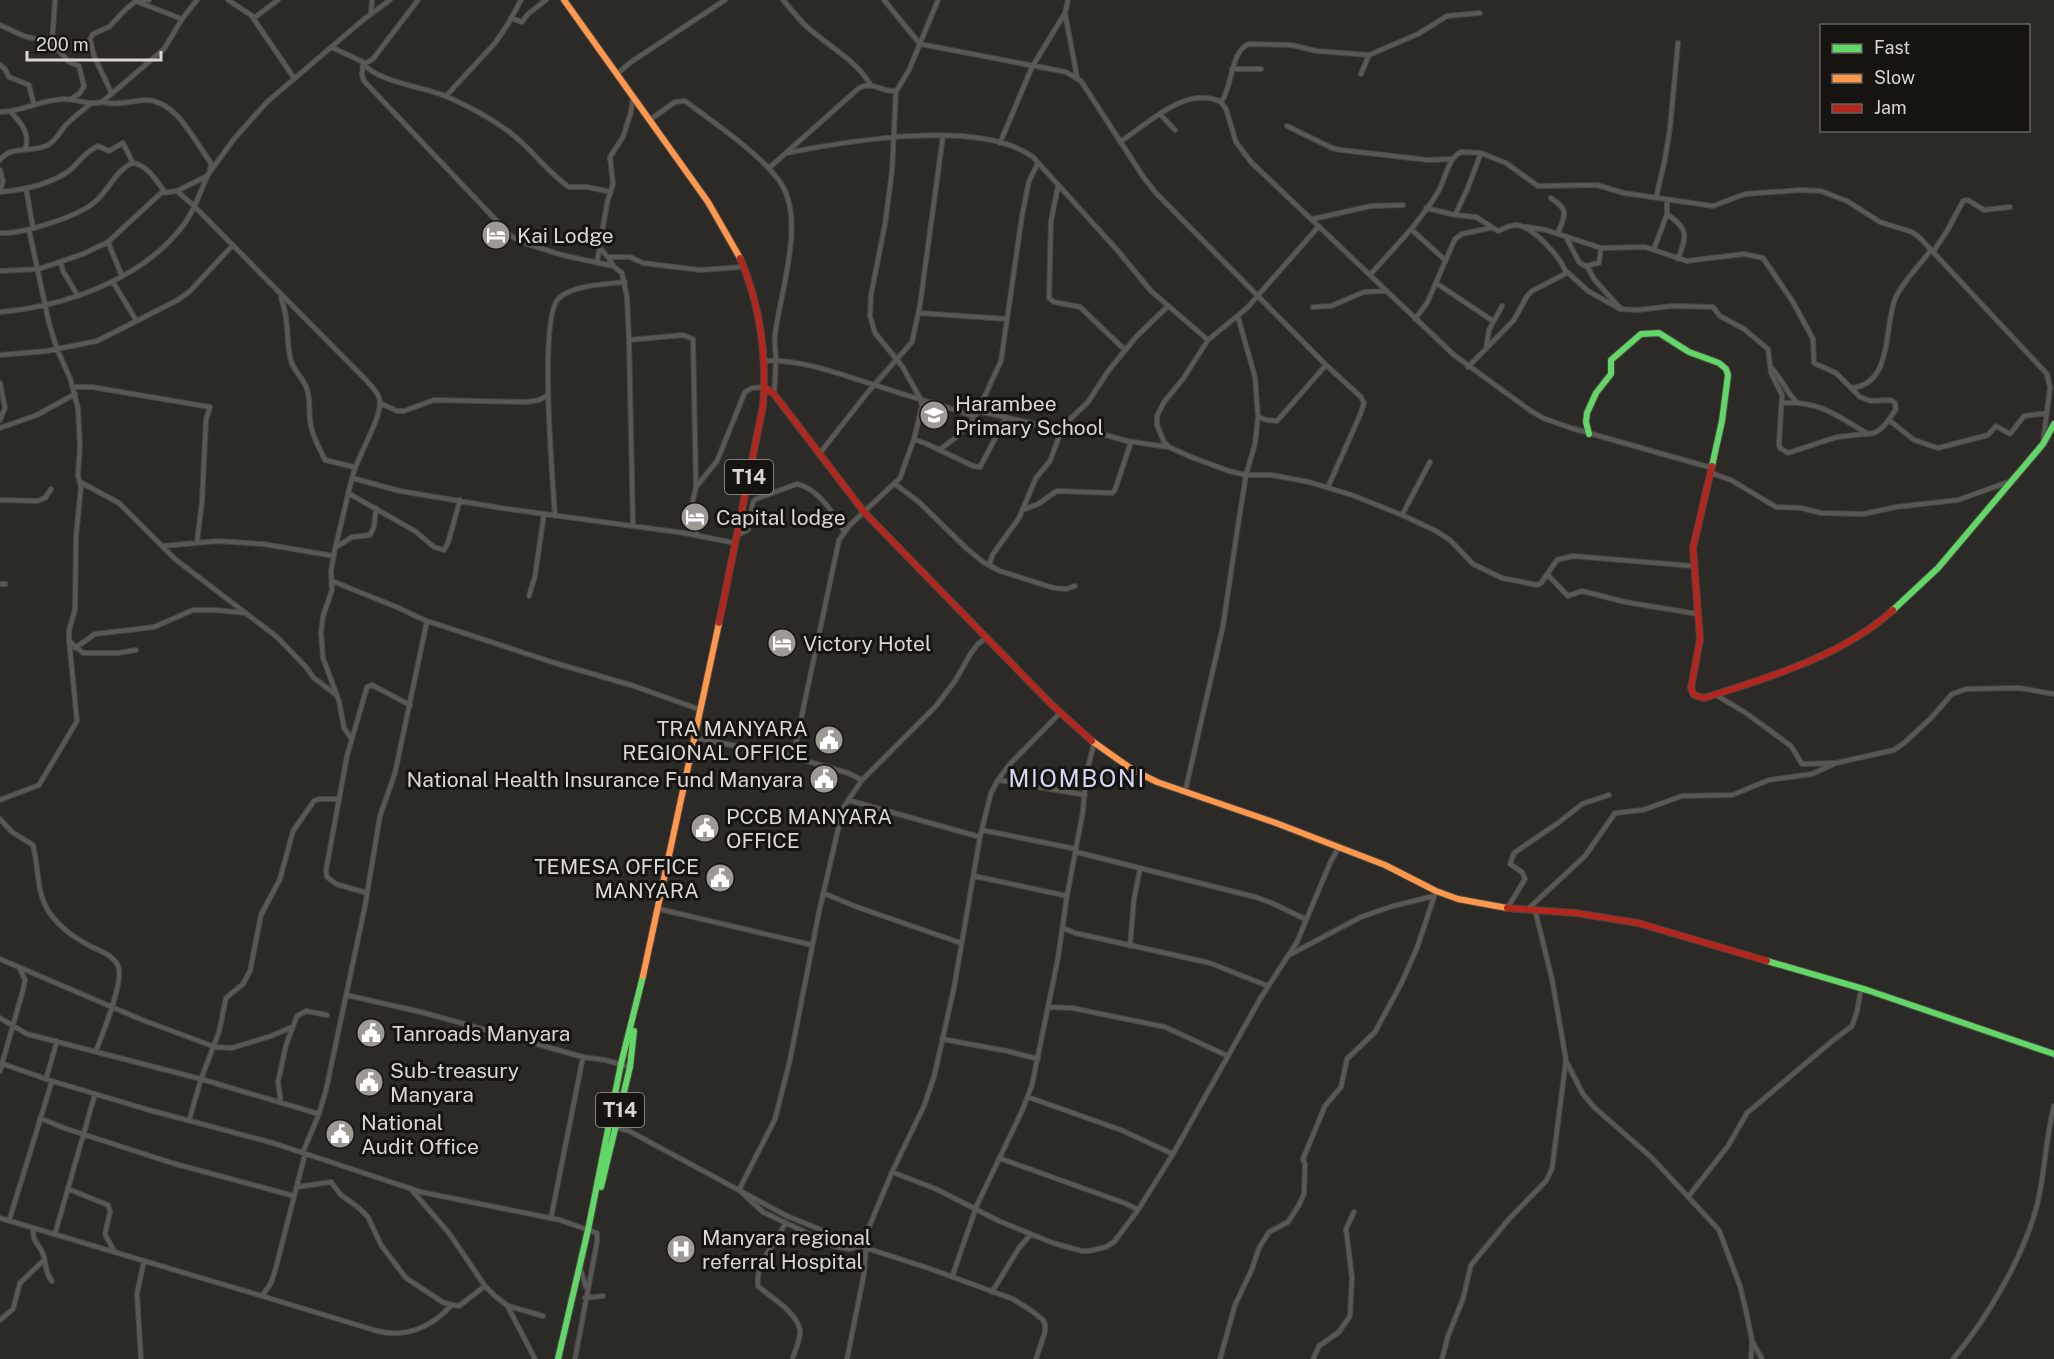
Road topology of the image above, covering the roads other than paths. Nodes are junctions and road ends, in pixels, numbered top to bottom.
1 (56, 0) edge
2 (148, 0) edge
3 (197, 0) edge
4 (228, 0) edge
5 (278, 0) edge
6 (372, 0) edge
7 (390, 0) edge
8 (418, 0) edge
9 (520, 0) edge
10 (546, 0) edge
11 (564, 0) edge
12 (724, 0) edge
13 (783, 0) edge
14 (884, 0) edge
15 (938, 0) edge
16 (1068, 0) edge
17 (136, 1) edge
18 (1065, 13) junction
19 (1480, 13) dead end
20 (371, 14) junction
21 (254, 18) junction
22 (512, 18) junction
23 (182, 19) junction
24 (0, 25) edge
25 (52, 43) junction
26 (1678, 43) dead end
27 (920, 44) junction
28 (331, 47) junction
29 (1369, 55) junction
30 (364, 64) junction
31 (0, 65) edge
32 (1032, 67) junction
33 (1232, 69) junction
34 (1261, 69) dead end
35 (618, 73) junction
36 (1361, 74) dead end
37 (294, 78) junction
38 (1078, 78) junction
39 (871, 85) junction
40 (896, 91) junction
41 (112, 94) junction
42 (633, 94) junction
43 (446, 96) junction
44 (70, 100) junction
45 (102, 102) junction
46 (1221, 102) junction
47 (90, 104) junction
48 (33, 105) junction
49 (0, 112) edge
50 (11, 112) junction
51 (1160, 114) junction
52 (650, 120) junction
53 (1287, 126) dead end
54 (1175, 130) dead end
55 (943, 136) junction
56 (894, 138) junction
57 (1120, 142) junction
58 (1000, 143) junction
59 (25, 149) junction
60 (786, 153) junction
61 (1481, 153) junction
62 (1453, 159) junction
63 (0, 160) edge
64 (133, 163) junction
65 (1038, 163) junction
66 (769, 168) junction
67 (0, 170) edge
68 (207, 176) junction
69 (1058, 186) junction
70 (26, 188) junction
71 (164, 191) junction
72 (177, 191) junction
73 (0, 192) edge
74 (611, 192) junction
75 (1551, 198) dead end
76 (1656, 198) junction
77 (1666, 200) junction
78 (1403, 205) dead end
79 (195, 207) junction
80 (2010, 207) dead end
81 (1426, 208) junction
82 (1667, 214) junction
83 (1455, 215) junction
84 (1313, 220) junction
85 (1319, 226) junction
86 (1527, 227) junction
87 (1490, 228) junction
88 (31, 229) junction
89 (1411, 229) junction
90 (0, 232) edge
91 (1558, 233) junction
92 (1567, 238) junction
93 (108, 242) junction
94 (232, 246) junction
95 (600, 248) junction
96 (1601, 248) junction
97 (1654, 249) junction
98 (1932, 251) junction
99 (608, 257) junction
100 (1678, 259) junction
101 (1444, 260) junction
102 (61, 263) junction
103 (597, 263) junction
104 (613, 266) junction
105 (1587, 266) junction
106 (744, 267) junction
107 (39, 269) junction
108 (1565, 270) junction
109 (0, 271) edge
110 (1370, 275) junction
111 (122, 276) junction
112 (113, 282) junction
113 (625, 282) junction
114 (1436, 283) junction
115 (1385, 291) junction
116 (280, 294) junction
117 (78, 296) junction
118 (1258, 296) junction
119 (45, 305) junction
120 (1168, 306) junction
121 (1502, 306) dead end
122 (1313, 307) dead end
123 (1620, 309) junction
124 (0, 312) edge
125 (919, 313) junction
126 (1238, 317) junction
127 (1007, 319) junction
128 (1415, 319) junction
129 (136, 320) junction
130 (1493, 321) junction
131 (629, 340) junction
132 (1208, 340) junction
133 (57, 349) junction
134 (1485, 349) junction
135 (1125, 350) junction
136 (0, 355) edge
137 (896, 358) junction
138 (776, 360) junction
139 (764, 361) junction
140 (1326, 365) junction
141 (1468, 367) junction
142 (1771, 368) junction
143 (0, 382) edge
144 (874, 385) junction
145 (73, 387) junction
146 (764, 387) junction
147 (1851, 388) junction
148 (75, 394) junction
149 (774, 394) junction
150 (549, 395) junction
151 (920, 398) junction
152 (1797, 402) junction
153 (380, 403) junction
154 (1783, 403) junction
155 (978, 411) junction
156 (2047, 413) junction
157 (975, 417) junction
158 (1258, 417) junction
159 (1006, 418) junction
160 (0, 420) edge
161 (1889, 420) junction
162 (1063, 426) junction
163 (2053, 427) edge
164 (0, 428) edge
165 (1590, 434) junction
166 (1869, 434) junction
167 (914, 439) junction
168 (1131, 442) junction
169 (2043, 444) junction
170 (1170, 447) junction
171 (939, 450) junction
172 (820, 453) junction
173 (1430, 462) dead end
174 (354, 467) junction
175 (1711, 470) junction
176 (1246, 475) junction
177 (352, 478) junction
178 (2011, 480) junction
179 (81, 483) junction
180 (896, 484) junction
181 (696, 487) junction
182 (1328, 487) junction
183 (51, 489) dead end
184 (348, 493) junction
185 (0, 500) edge
186 (460, 500) junction
187 (376, 507) junction
188 (1023, 510) junction
189 (864, 512) junction
190 (544, 514) junction
191 (1402, 515) junction
192 (555, 516) junction
193 (633, 526) junction
194 (844, 531) junction
195 (737, 535) junction
196 (699, 536) junction
197 (197, 542) junction
198 (735, 543) junction
199 (162, 546) junction
200 (334, 549) junction
201 (333, 556) junction
202 (989, 565) junction
203 (1694, 566) junction
204 (1547, 574) junction
205 (332, 581) junction
206 (1075, 586) dead end
207 (529, 596) dead end
208 (247, 614) junction
209 (1698, 615) junction
210 (427, 621) junction
211 (987, 638) junction
212 (69, 640) junction
213 (75, 648) junction
214 (136, 650) dead end
215 (1715, 694) junction
216 (2054, 694) edge
217 (337, 696) junction
218 (410, 705) junction
219 (702, 710) junction
220 (1060, 713) junction
221 (696, 737) junction
222 (351, 738) junction
223 (1094, 743) junction
224 (793, 757) junction
225 (1836, 763) junction
226 (862, 780) junction
227 (998, 780) junction
228 (1185, 792) junction
229 (1085, 795) junction
230 (1609, 795) dead end
231 (339, 799) junction
232 (0, 800) edge
233 (848, 800) junction
234 (0, 819) edge
235 (982, 830) junction
236 (980, 837) junction
237 (1339, 847) junction
238 (1076, 851) junction
239 (1140, 869) junction
240 (974, 876) junction
241 (367, 893) junction
242 (824, 893) junction
243 (1436, 893) junction
244 (1067, 896) junction
245 (1508, 908) junction
246 (658, 909) junction
247 (1527, 909) junction
248 (1535, 910) junction
249 (1305, 919) junction
250 (1063, 928) junction
251 (961, 943) junction
252 (813, 945) junction
253 (1130, 946) junction
254 (1287, 956) junction
255 (0, 959) edge
256 (19, 968) junction
257 (1268, 986) junction
258 (1861, 988) junction
259 (346, 995) junction
260 (637, 1001) junction
261 (112, 1006) junction
262 (1048, 1006) junction
263 (327, 1015) dead end
264 (0, 1018) edge
265 (13, 1027) junction
266 (292, 1027) junction
267 (942, 1039) junction
268 (57, 1041) junction
269 (215, 1047) junction
270 (96, 1051) junction
271 (2054, 1054) edge
272 (1228, 1056) junction
273 (584, 1057) junction
274 (1038, 1059) junction
275 (1566, 1060) junction
276 (3, 1064) junction
277 (621, 1064) junction
278 (630, 1067) junction
279 (0, 1071) edge
280 (46, 1079) junction
281 (201, 1079) junction
282 (52, 1081) junction
283 (95, 1094) junction
284 (1028, 1097) junction
285 (281, 1103) junction
286 (2054, 1106) edge
287 (319, 1114) junction
288 (40, 1118) junction
289 (189, 1121) junction
290 (613, 1126) junction
291 (84, 1134) junction
292 (304, 1153) junction
293 (1173, 1154) junction
294 (999, 1158) junction
295 (892, 1172) junction
296 (297, 1187) junction
297 (410, 1188) junction
298 (68, 1189) junction
299 (739, 1190) junction
300 (294, 1196) junction
301 (1688, 1197) junction
302 (975, 1209) junction
303 (1138, 1210) junction
304 (1354, 1212) dead end
305 (0, 1218) edge
306 (551, 1218) junction
307 (9, 1221) junction
308 (785, 1223) junction
309 (33, 1228) junction
310 (588, 1230) junction
311 (55, 1234) junction
312 (1031, 1234) junction
313 (859, 1245) junction
314 (866, 1248) junction
315 (114, 1252) junction
316 (44, 1260) junction
317 (144, 1261) junction
318 (579, 1268) junction
319 (952, 1276) junction
320 (52, 1281) dead end
321 (485, 1286) junction
322 (587, 1289) junction
323 (992, 1292) junction
324 (262, 1296) junction
325 (603, 1296) dead end
326 (585, 1298) junction
327 (451, 1305) junction
328 (508, 1306) junction
329 (543, 1316) dead end
330 (0, 1320) edge
331 (1752, 1340) junction
332 (793, 1357) dead end
333 (141, 1359) edge
334 (535, 1359) edge
335 (558, 1359) edge
336 (575, 1359) edge
337 (847, 1359) edge
338 (1036, 1359) edge
339 (1220, 1359) edge
340 (1313, 1359) edge
341 (1442, 1359) edge
342 (1750, 1359) edge
343 (1762, 1359) edge
344 (1953, 1359) edge

1 - 25 street
2 - 17 street
3 - 23 street
4 - 21 street
5 - 21 street
6 - 20 street
7 - 20 street
8 - 30 street
9 - 22 street
10 - 22 street
11 - 35 main road, T14
12 - 35 street
13 - 39 street
14 - 27 street
15 - 27 street
16 - 18 street
17 - 23 street
17 - 41 street
18 - 32 street
18 - 38 street
19 - 29 street
20 - 28 street
21 - 37 street
22 - 43 street
23 - 41 street
24 - 25 street
25 - 44 street
26 - 76 street
27 - 32 street
27 - 40 street
28 - 30 street
28 - 37 street
29 - 33 street
29 - 36 street
30 - 43 street
30 - 103 street
31 - 48 street
32 - 38 street
32 - 58 street
33 - 34 street
33 - 46 street
35 - 42 main road, T14
37 - 68 street
38 - 57 street
39 - 40 street
39 - 60 street
40 - 56 street
41 - 45 street
42 - 52 main road, T14
42 - 74 street
43 - 74 street
44 - 47 street
44 - 48 street
45 - 47 street
45 - 68 street
46 - 51 street
46 - 84 street
47 - 59 street
48 - 50 street
49 - 50 street
50 - 59 street
51 - 54 street
51 - 57 street
52 - 66 street
52 - 106 main road, T14
53 - 62 street
55 - 56 street
55 - 58 street
55 - 125 street
56 - 60 street
56 - 137 street
57 - 118 street
58 - 65 street
59 - 63 street
60 - 66 street
61 - 62 street
61 - 76 street
61 - 83 street
62 - 81 street
64 - 70 street
64 - 71 street
64 - 88 street
65 - 69 street
65 - 127 street
66 - 138 street
67 - 73 street
68 - 72 street
68 - 79 street
69 - 120 street
69 - 135 street
70 - 73 street
70 - 88 street
71 - 72 street
71 - 93 street
72 - 79 street
74 - 95 street
75 - 91 street
76 - 77 street
77 - 82 street
77 - 98 street
78 - 84 street
79 - 94 street
79 - 111 street
80 - 98 street
81 - 83 street
81 - 89 street
82 - 97 street
82 - 100 street
83 - 87 street
84 - 85 street
85 - 110 street
85 - 118 street
86 - 87 street
86 - 91 street
86 - 108 street
87 - 101 street
88 - 90 street
88 - 107 street
89 - 101 street
89 - 110 street
91 - 92 street
92 - 96 street
92 - 105 street
93 - 102 street
93 - 111 street
94 - 116 street
94 - 129 street
95 - 99 street
95 - 103 street
96 - 97 street
96 - 105 street
97 - 100 street
98 - 147 street
98 - 156 street
99 - 104 street
99 - 106 street
100 - 147 street
101 - 114 street
102 - 107 street
102 - 117 street
103 - 104 street
104 - 113 street
105 - 123 street
106 - 139 main road, T14
107 - 109 street
107 - 119 street
108 - 123 street
108 - 134 street
110 - 115 street
111 - 112 street
112 - 117 street
112 - 129 street
113 - 131 street
113 - 150 street
114 - 128 street
114 - 130 street
115 - 122 street
115 - 128 street
116 - 153 street
116 - 174 street
117 - 119 street
118 - 126 street
118 - 140 street
119 - 124 street
119 - 133 street
120 - 132 street
120 - 135 street
121 - 130 street
123 - 142 street
125 - 127 street
125 - 137 street
126 - 132 street
126 - 158 street
127 - 155 street
128 - 141 street
129 - 133 street
130 - 134 street
131 - 181 street
131 - 193 street
132 - 170 street
133 - 136 street
133 - 145 street
134 - 141 street
135 - 162 street
137 - 144 street
137 - 151 street
138 - 139 street
138 - 144 street
138 - 149 street
139 - 146 main road, T14
140 - 158 street
140 - 182 street
141 - 165 street
142 - 152 street
142 - 154 street
143 - 160 street
144 - 151 street
144 - 172 street
145 - 148 street
145 - 197 street
146 - 149 main road
146 - 181 street
146 - 195 main road, T14
147 - 161 street
148 - 164 street
148 - 179 street
149 - 172 main road
150 - 153 street
150 - 192 street
151 - 157 street
151 - 167 street
152 - 154 street
152 - 166 street
153 - 174 street
154 - 166 street
155 - 157 street
155 - 159 street
156 - 161 street
156 - 169 street
157 - 171 street
158 - 176 street
159 - 162 street
159 - 171 street
161 - 166 street
162 - 168 street
162 - 188 street
163 - 169 main road
165 - 175 street
165 - 175 main road
167 - 171 street
167 - 180 street
168 - 170 street
168 - 188 street
169 - 178 main road
170 - 176 street
172 - 189 main road
173 - 191 street
174 - 177 street
175 - 178 street
175 - 203 main road
176 - 182 street
176 - 228 street
177 - 184 street
177 - 186 street
178 - 215 main road
179 - 199 street
179 - 212 street
180 - 189 street
180 - 202 street
181 - 196 street
182 - 191 street
183 - 185 street
184 - 187 street
184 - 200 street
186 - 187 street
186 - 190 street
187 - 200 street
188 - 202 street
189 - 194 street
189 - 211 main road
190 - 192 street
190 - 207 street
191 - 204 street
192 - 193 street
193 - 196 street
194 - 195 street
194 - 224 street
195 - 198 main road, T14
196 - 198 street
197 - 199 street
197 - 201 street
198 - 219 main road, T14
199 - 208 street
200 - 201 street
201 - 205 street
202 - 206 street
203 - 204 street
203 - 209 main road
204 - 209 street
205 - 210 street
205 - 217 street
208 - 213 street
208 - 217 street
209 - 215 main road
210 - 218 street
210 - 219 street
211 - 220 main road
211 - 226 street
212 - 213 street
212 - 232 street
213 - 214 street
215 - 225 street
216 - 225 street
217 - 222 street
218 - 222 street
218 - 241 street
219 - 221 main road, T14
220 - 223 main road
220 - 227 street
221 - 224 street
221 - 246 main road, T14
222 - 231 street
223 - 228 main road
223 - 229 street
224 - 226 street
225 - 247 street
226 - 233 street
227 - 229 street
227 - 235 street
228 - 237 main road
229 - 238 street
230 - 245 street
231 - 241 street
231 - 269 street
233 - 236 street
233 - 242 street
234 - 261 street
235 - 236 street
235 - 238 street
236 - 240 street
237 - 243 main road
237 - 249 street
238 - 239 street
238 - 244 street
239 - 249 street
239 - 253 street
240 - 244 street
240 - 251 street
241 - 259 street
242 - 251 street
242 - 252 street
243 - 245 main road
243 - 254 street
243 - 339 street
244 - 250 street
245 - 247 main road
246 - 252 street
246 - 260 main road, T14
247 - 248 main road
248 - 258 main road
248 - 275 street
249 - 254 street
250 - 253 street
250 - 262 street
251 - 267 street
252 - 299 street
253 - 257 street
254 - 257 street
255 - 256 street
256 - 261 street
256 - 265 street
257 - 272 street
258 - 271 main road
258 - 301 street
259 - 273 street
259 - 287 street
260 - 277 main road, T14
260 - 278 main road, T14
261 - 269 street
261 - 270 street
262 - 272 street
262 - 274 street
263 - 266 street
264 - 265 street
265 - 268 street
265 - 276 street
266 - 269 street
266 - 285 street
267 - 274 street
267 - 295 street
268 - 270 street
268 - 280 street
269 - 281 street
270 - 281 street
272 - 293 street
273 - 277 street
273 - 306 street
274 - 284 street
275 - 301 street
275 - 341 street
276 - 279 street
276 - 280 street
277 - 278 street
277 - 290 main road, T14
278 - 290 main road, T14
280 - 282 street
281 - 285 street
281 - 289 street
282 - 283 street
282 - 288 street
283 - 289 street
283 - 291 street
284 - 293 street
284 - 294 street
285 - 287 street
286 - 344 street
287 - 292 street
288 - 291 street
288 - 307 street
289 - 292 street
290 - 299 street
290 - 310 main road, T14
291 - 298 street
291 - 300 street
292 - 296 street
292 - 297 street
293 - 303 street
294 - 302 street
294 - 303 street
295 - 302 street
295 - 313 street
296 - 300 street
296 - 327 street
297 - 306 street
297 - 321 street
298 - 311 street
298 - 315 street
299 - 308 street
299 - 313 street
300 - 324 street
301 - 331 street
302 - 312 street
302 - 319 street
303 - 312 street
304 - 340 street
305 - 307 street
306 - 310 street
307 - 309 street
308 - 313 street
308 - 332 street
309 - 311 street
309 - 316 street
310 - 318 main road, T14
310 - 322 street
311 - 315 street
312 - 323 street
313 - 314 street
314 - 319 street
314 - 337 street
315 - 317 street
316 - 320 street
316 - 330 street
317 - 324 street
317 - 333 street
318 - 322 street
318 - 335 main road, T14
319 - 323 street
321 - 327 street
321 - 328 street
322 - 326 street
323 - 338 street
324 - 327 street
325 - 326 street
326 - 336 street
328 - 329 street
328 - 334 street
331 - 342 street
331 - 343 street

